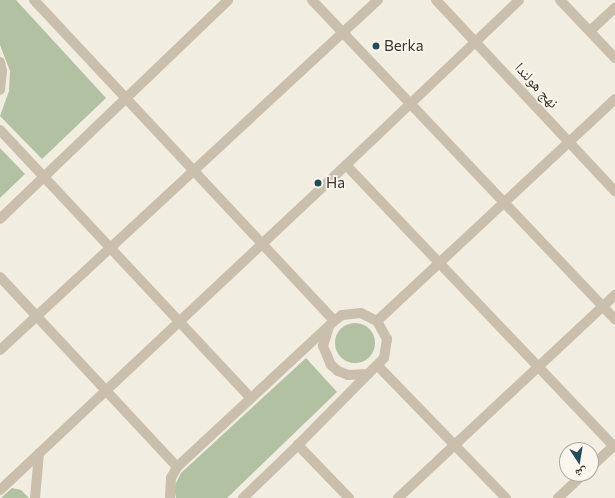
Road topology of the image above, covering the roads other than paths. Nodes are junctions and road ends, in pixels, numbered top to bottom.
1 (34, 0) edge
2 (228, 0) edge
3 (312, 0) edge
4 (378, 0) edge
5 (436, 0) edge
6 (519, 0) edge
7 (560, 0) edge
8 (615, 8) edge
9 (590, 31) junction
10 (343, 34) junction
11 (476, 41) junction
12 (615, 58) edge
13 (0, 62) edge
14 (0, 90) edge
15 (126, 98) junction
16 (615, 99) edge
17 (410, 104) junction
18 (0, 130) edge
19 (569, 142) junction
20 (346, 165) junction
21 (194, 171) junction
22 (45, 177) junction
23 (615, 191) edge
24 (504, 203) junction
25 (0, 219) edge
26 (261, 243) junction
27 (112, 247) junction
28 (439, 264) junction
29 (0, 277) edge
30 (615, 295) edge
31 (603, 306) junction
32 (36, 317) junction
33 (615, 319) edge
34 (179, 320) junction
35 (377, 321) junction
36 (331, 323) junction
37 (0, 350) edge
38 (378, 366) junction
39 (539, 367) junction
40 (368, 374) junction
41 (105, 391) junction
42 (251, 398) junction
43 (298, 445) junction
44 (456, 445) junction
45 (615, 446) edge
46 (39, 454) junction
47 (599, 460) edge
48 (177, 467) junction
49 (575, 482) edge
50 (0, 490) edge
51 (35, 498) edge
52 (170, 498) edge
53 (243, 498) edge
54 (349, 498) edge
55 (398, 498) edge
56 (506, 498) edge
57 (558, 498) edge

1 - 15 street
2 - 15 street
3 - 10 street
4 - 10 street
5 - 11 street, نهج هولندا
6 - 11 street
7 - 9 street
8 - 9 street
9 - 12 street
10 - 17 street
10 - 21 street
11 - 17 street
11 - 19 street, نهج هولندا
13 - 14 street
15 - 21 street
15 - 22 street
16 - 19 street
17 - 20 street
17 - 24 street
18 - 22 street
19 - 23 street, نهج هولندا
19 - 24 street
20 - 26 street
20 - 28 street
21 - 26 street
21 - 27 street
22 - 25 street
22 - 27 street
24 - 28 street
24 - 31 street
26 - 34 street
26 - 36 street
27 - 32 street
27 - 34 street
28 - 35 street
28 - 39 street
29 - 32 street
30 - 31 street
31 - 33 street
31 - 39 street
32 - 37 street
32 - 41 street
34 - 41 street
34 - 42 street
35 - 36 street
35 - 38 street
36 - 40 street
36 - 42 street
38 - 40 street
38 - 44 street
39 - 44 street
39 - 45 street
40 - 43 street
41 - 46 street
41 - 48 street
42 - 48 street
43 - 53 street
43 - 54 street
44 - 55 street
44 - 56 street
45 - 47 street
46 - 50 street
46 - 51 street
48 - 52 street
49 - 57 street

